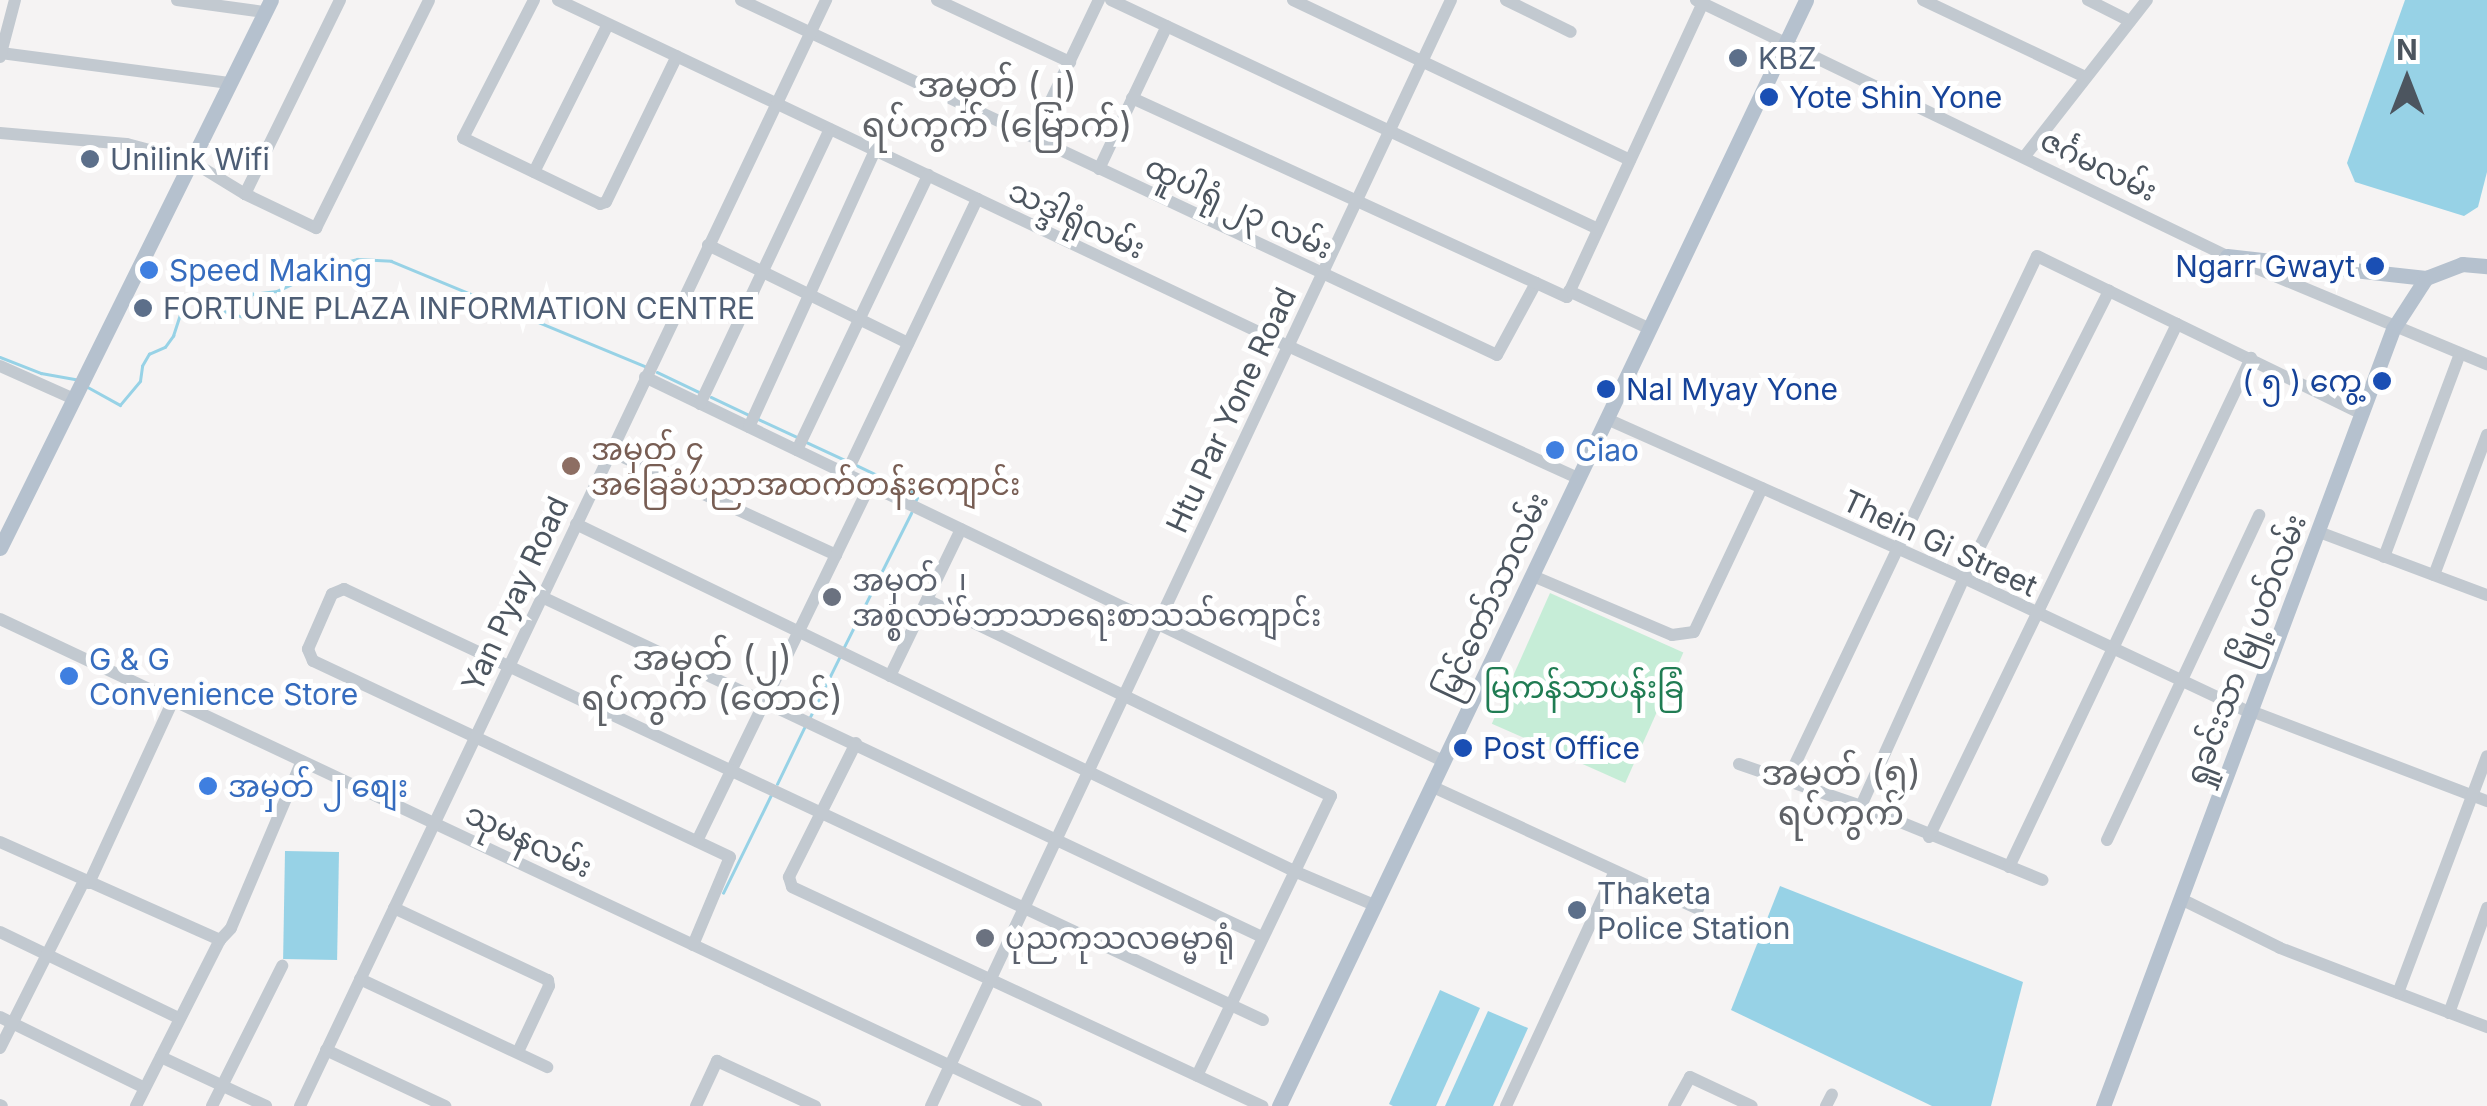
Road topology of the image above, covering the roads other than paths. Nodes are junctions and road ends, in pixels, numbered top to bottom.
1 (15, 0) edge
2 (179, 0) edge
3 (340, 0) edge
4 (429, 0) edge
5 (534, 0) edge
6 (558, 0) edge
7 (741, 0) edge
8 (826, 0) edge
9 (936, 0) edge
10 (1099, 0) edge
11 (1112, 0) edge
12 (1294, 0) edge
13 (1451, 0) edge
14 (1506, 0) edge
15 (1806, 0) edge
16 (2088, 0) edge
17 (2147, 0) edge
18 (1923, 1) edge
19 (1699, 2) edge
20 (268, 6) edge
21 (2130, 21) junction
22 (608, 24) junction
23 (1167, 26) junction
24 (1571, 32) dead end
25 (810, 34) junction
26 (1786, 42) junction
27 (1, 55) edge
28 (676, 56) junction
29 (1422, 61) junction
30 (1070, 62) junction
31 (2085, 78) junction
32 (230, 82) junction
33 (1132, 98) junction
34 (775, 103) junction
35 (830, 129) junction
36 (1389, 131) junction
37 (0, 134) edge
38 (1034, 136) junction
39 (875, 150) junction
40 (2025, 156) junction
41 (1630, 160) junction
42 (191, 161) junction
43 (1099, 169) junction
44 (534, 172) junction
45 (928, 175) junction
46 (245, 194) junction
47 (977, 199) junction
48 (1356, 201) junction
49 (1598, 229) junction
50 (708, 245) junction
51 (2227, 256) junction
52 (2487, 266) edge
53 (762, 272) junction
54 (1322, 274) junction
55 (2426, 278) junction
56 (1536, 283) junction
57 (2109, 292) junction
58 (808, 294) junction
59 (1568, 294) junction
60 (860, 319) junction
61 (2177, 324) junction
62 (1650, 329) junction
63 (2393, 329) junction
64 (908, 343) junction
65 (1288, 346) junction
66 (2460, 354) junction
67 (2251, 358) junction
68 (2487, 364) edge
69 (0, 366) edge
70 (646, 377) junction
71 (74, 398) junction
72 (700, 404) junction
73 (2361, 412) junction
74 (1607, 419) junction
75 (749, 427) junction
76 (2487, 435) edge
77 (797, 450) junction
78 (610, 452) junction
79 (846, 474) junction
80 (1578, 478) junction
81 (870, 485) junction
82 (1762, 488) junction
83 (2259, 516) dead end
84 (576, 524) junction
85 (961, 529) junction
86 (2319, 532) junction
87 (0, 548) edge
88 (1900, 550) junction
89 (836, 555) junction
90 (2384, 556) junction
91 (2434, 575) junction
92 (1533, 576) junction
93 (1964, 578) junction
94 (2487, 595) edge
95 (542, 596) junction
96 (927, 600) junction
97 (2035, 615) junction
98 (0, 618) edge
99 (1158, 624) junction
100 (798, 632) junction
101 (2110, 649) junction
102 (510, 666) junction
103 (890, 676) junction
104 (2184, 682) junction
105 (1124, 696) junction
106 (173, 700) junction
107 (765, 701) junction
108 (2251, 712) junction
109 (475, 737) junction
110 (856, 743) junction
111 (2487, 756) edge
112 (302, 761) junction
113 (1444, 761) junction
114 (1738, 764) dead end
115 (733, 770) junction
116 (1088, 772) junction
117 (1787, 781) junction
118 (1431, 786) junction
119 (2472, 796) junction
120 (2487, 801) edge
121 (1861, 806) junction
122 (822, 812) junction
123 (434, 823) junction
124 (1929, 837) junction
125 (1056, 840) junction
126 (2107, 840) dead end
127 (696, 841) junction
128 (0, 842) edge
129 (2009, 867) junction
130 (1294, 870) junction
131 (1614, 873) junction
132 (2042, 880) dead end
133 (86, 882) junction
134 (2181, 899) junction
135 (1374, 904) junction
136 (394, 908) junction
137 (2487, 908) edge
138 (1024, 909) junction
139 (1698, 910) dead end
140 (0, 932) edge
141 (1262, 937) junction
142 (220, 940) junction
143 (693, 945) junction
144 (46, 955) junction
145 (282, 966) dead end
146 (360, 979) junction
147 (991, 979) junction
148 (2398, 993) junction
149 (1229, 1004) junction
150 (2449, 1012) junction
151 (179, 1018) junction
152 (6, 1020) edge
153 (1263, 1020) dead end
154 (2487, 1027) edge
155 (0, 1048) edge
156 (326, 1050) junction
157 (518, 1052) junction
158 (161, 1056) junction
159 (548, 1066) dead end
160 (950, 1066) junction
161 (1197, 1076) junction
162 (222, 1085) junction
163 (145, 1088) junction
164 (136, 1106) edge
165 (212, 1106) edge
166 (266, 1106) edge
167 (300, 1106) edge
168 (445, 1106) edge
169 (696, 1106) edge
170 (815, 1106) edge
171 (931, 1106) edge
172 (1036, 1106) edge
173 (1262, 1106) edge
174 (1278, 1106) edge
175 (1506, 1106) edge
176 (1674, 1106) edge
177 (1752, 1106) edge
178 (2103, 1106) edge

1 - 27 street
2 - 20 street
3 - 46 street
4 - 46 street
5 - 44 street
6 - 22 street, သဒ္ဒါရုံလမ်း
7 - 25 street, ထူပါရုံ ၂၃ လမ်း
8 - 25 street, Yan Pyay Road
9 - 30 street
10 - 30 street
11 - 23 street
12 - 29 street
13 - 29 street, Htu Par Yone Road
14 - 24 street
15 - 26 main road, မြင်တော်သာလမ်း
16 - 21 street
17 - 21 street
18 - 31 street
19 - 26 street, ဇင်္ဂမလမ်း
19 - 41 street
20 - 32 main road
21 - 31 street
22 - 28 street, သဒ္ဒါရုံလမ်း
22 - 44 street
23 - 33 street
23 - 36 street
25 - 34 street, Yan Pyay Road
25 - 38 street, ထူပါရုံ ၂၃ လမ်း
26 - 40 street, ဇင်္ဂမလမ်း
26 - 62 main road, မြင်တော်သာလမ်း
27 - 32 street
28 - 34 street, သဒ္ဒါရုံလမ်း
28 - 44 street
29 - 36 street, Htu Par Yone Road
29 - 41 street
30 - 38 street
31 - 40 street
32 - 42 main road
33 - 43 street
33 - 48 street
34 - 35 street, သဒ္ဒါရုံလမ်း
34 - 50 street, Yan Pyay Road
35 - 39 street, သဒ္ဒါရုံလမ်း
35 - 53 street
36 - 48 street, Htu Par Yone Road
36 - 49 street
37 - 42 street
38 - 43 street, ထူပါရုံ ၂၃ လမ်း
39 - 45 street, သဒ္ဒါရုံလမ်း
39 - 58 street
40 - 51 street, ဇင်္ဂမလမ်း
41 - 49 street
42 - 46 street
42 - 71 main road
43 - 54 street, ထူပါရုံ ၂၃ လမ်း
45 - 47 street, သဒ္ဒါရုံလမ်း
45 - 60 street
47 - 64 street
47 - 65 street, သဒ္ဒါရုံလမ်း
48 - 54 street, Htu Par Yone Road
48 - 56 street
49 - 59 street
50 - 53 street
50 - 70 street, Yan Pyay Road
51 - 55 main road
51 - 63 street, ဇင်္ဂမလမ်း
52 - 55 main road
53 - 58 street
53 - 72 street
54 - 56 street, ထူပါရုံ ၂၃ လမ်း
54 - 65 street, Htu Par Yone Road
55 - 63 main road, ရှုခင်းသာ မြို့ပတ်လမ်း
56 - 59 street
57 - 61 street
57 - 88 street
57 - 93 street
58 - 60 street
58 - 75 street
59 - 62 street
60 - 64 street
60 - 77 street
61 - 67 street
61 - 97 street
62 - 74 main road, မြင်တော်သာလမ်း
63 - 66 street, ဇင်္ဂမလမ်း
63 - 73 main road, ရှုခင်းသာ မြို့ပတ်လမ်း
64 - 79 street
65 - 80 street, သဒ္ဒါရုံလမ်း
65 - 99 street, Htu Par Yone Road
66 - 68 street, ဇင်္ဂမလမ်း
66 - 90 street
67 - 73 street
67 - 101 street
69 - 71 street
70 - 72 street
70 - 78 street, Yan Pyay Road
71 - 87 main road
72 - 75 street
73 - 86 main road, ရှုခင်းသာ မြို့ပတ်လမ်း
74 - 80 main road, မြင်တော်သာလမ်း
74 - 82 street, Thein Gi Street
75 - 77 street
76 - 91 street
77 - 79 street
78 - 84 street, Yan Pyay Road
78 - 89 street
79 - 81 street
80 - 92 main road, မြင်တော်သာလမ်း
81 - 85 street
81 - 89 street
82 - 88 street, Thein Gi Street
82 - 92 street
83 - 104 street
84 - 95 street, Yan Pyay Road
84 - 100 street
85 - 96 street
85 - 99 street
86 - 90 street
86 - 108 main road, ရှုခင်းသာ မြို့ပတ်လမ်း
88 - 93 street, Thein Gi Street
88 - 117 street
89 - 100 street
90 - 91 street
91 - 94 street
92 - 113 main road, မြင်တော်သာလမ်း
93 - 97 street, Thein Gi Street
93 - 121 street
95 - 102 street, Yan Pyay Road
95 - 107 street
96 - 103 street
96 - 105 street
97 - 101 street, Thein Gi Street
97 - 124 street
98 - 106 street, သုမနလမ်း
99 - 105 street, Htu Par Yone Road
99 - 113 street
100 - 103 street
100 - 107 street
101 - 104 street, Thein Gi Street
101 - 129 street
102 - 109 street, Yan Pyay Road
102 - 109 street
102 - 115 street
103 - 116 street
104 - 108 street, Thein Gi Street
104 - 126 street
105 - 116 street, Htu Par Yone Road
105 - 130 street
106 - 112 street, သုမနလမ်း
106 - 133 street
107 - 110 street
107 - 115 street
108 - 119 street, Thein Gi Street
108 - 134 main road, ရှုခင်းသာ မြို့ပတ်လမ်း
109 - 123 street, Yan Pyay Road
109 - 127 street
110 - 122 street
110 - 125 street
111 - 119 street
112 - 123 street, သုမနလမ်း
112 - 142 street
113 - 118 main road, မြင်တော်သာလမ်း
114 - 117 street
115 - 122 street
115 - 127 street
116 - 125 street, Htu Par Yone Road
116 - 130 street
117 - 121 street
118 - 131 street
118 - 135 main road, မြင်တော်သာလမ်း
119 - 120 street, Thein Gi Street
119 - 148 street
121 - 124 street
122 - 138 street
122 - 147 street
123 - 136 street, Yan Pyay Road
123 - 143 street, သုမနလမ်း
124 - 129 street
125 - 138 street, Htu Par Yone Road
125 - 141 street
127 - 143 street
128 - 133 street
129 - 132 street
130 - 135 street
130 - 141 street
131 - 139 street
131 - 175 street
133 - 142 street
133 - 144 street
134 - 148 street
134 - 178 main road, ရှုခင်းသာ မြို့ပတ်လမ်း
135 - 174 main road, မြင်တော်သာလမ်း
136 - 146 street, Yan Pyay Road
136 - 157 street
137 - 150 street
138 - 147 street, Htu Par Yone Road
138 - 149 street
140 - 144 street
141 - 149 street
142 - 151 street
143 - 160 street, သုမနလမ်း
144 - 151 street
144 - 152 street
145 - 162 street
146 - 156 street, Yan Pyay Road
146 - 157 street
147 - 160 street, Htu Par Yone Road
147 - 161 street
148 - 150 street
149 - 153 street
149 - 161 street
150 - 154 street
151 - 158 street
152 - 155 street
152 - 163 street
156 - 167 street, Yan Pyay Road
156 - 168 street
157 - 159 street
158 - 162 street
158 - 163 street
160 - 171 street, Htu Par Yone Road
160 - 172 street, သုမနလမ်း
161 - 173 street
162 - 165 street
162 - 166 street
163 - 164 street
169 - 170 street
176 - 177 street

